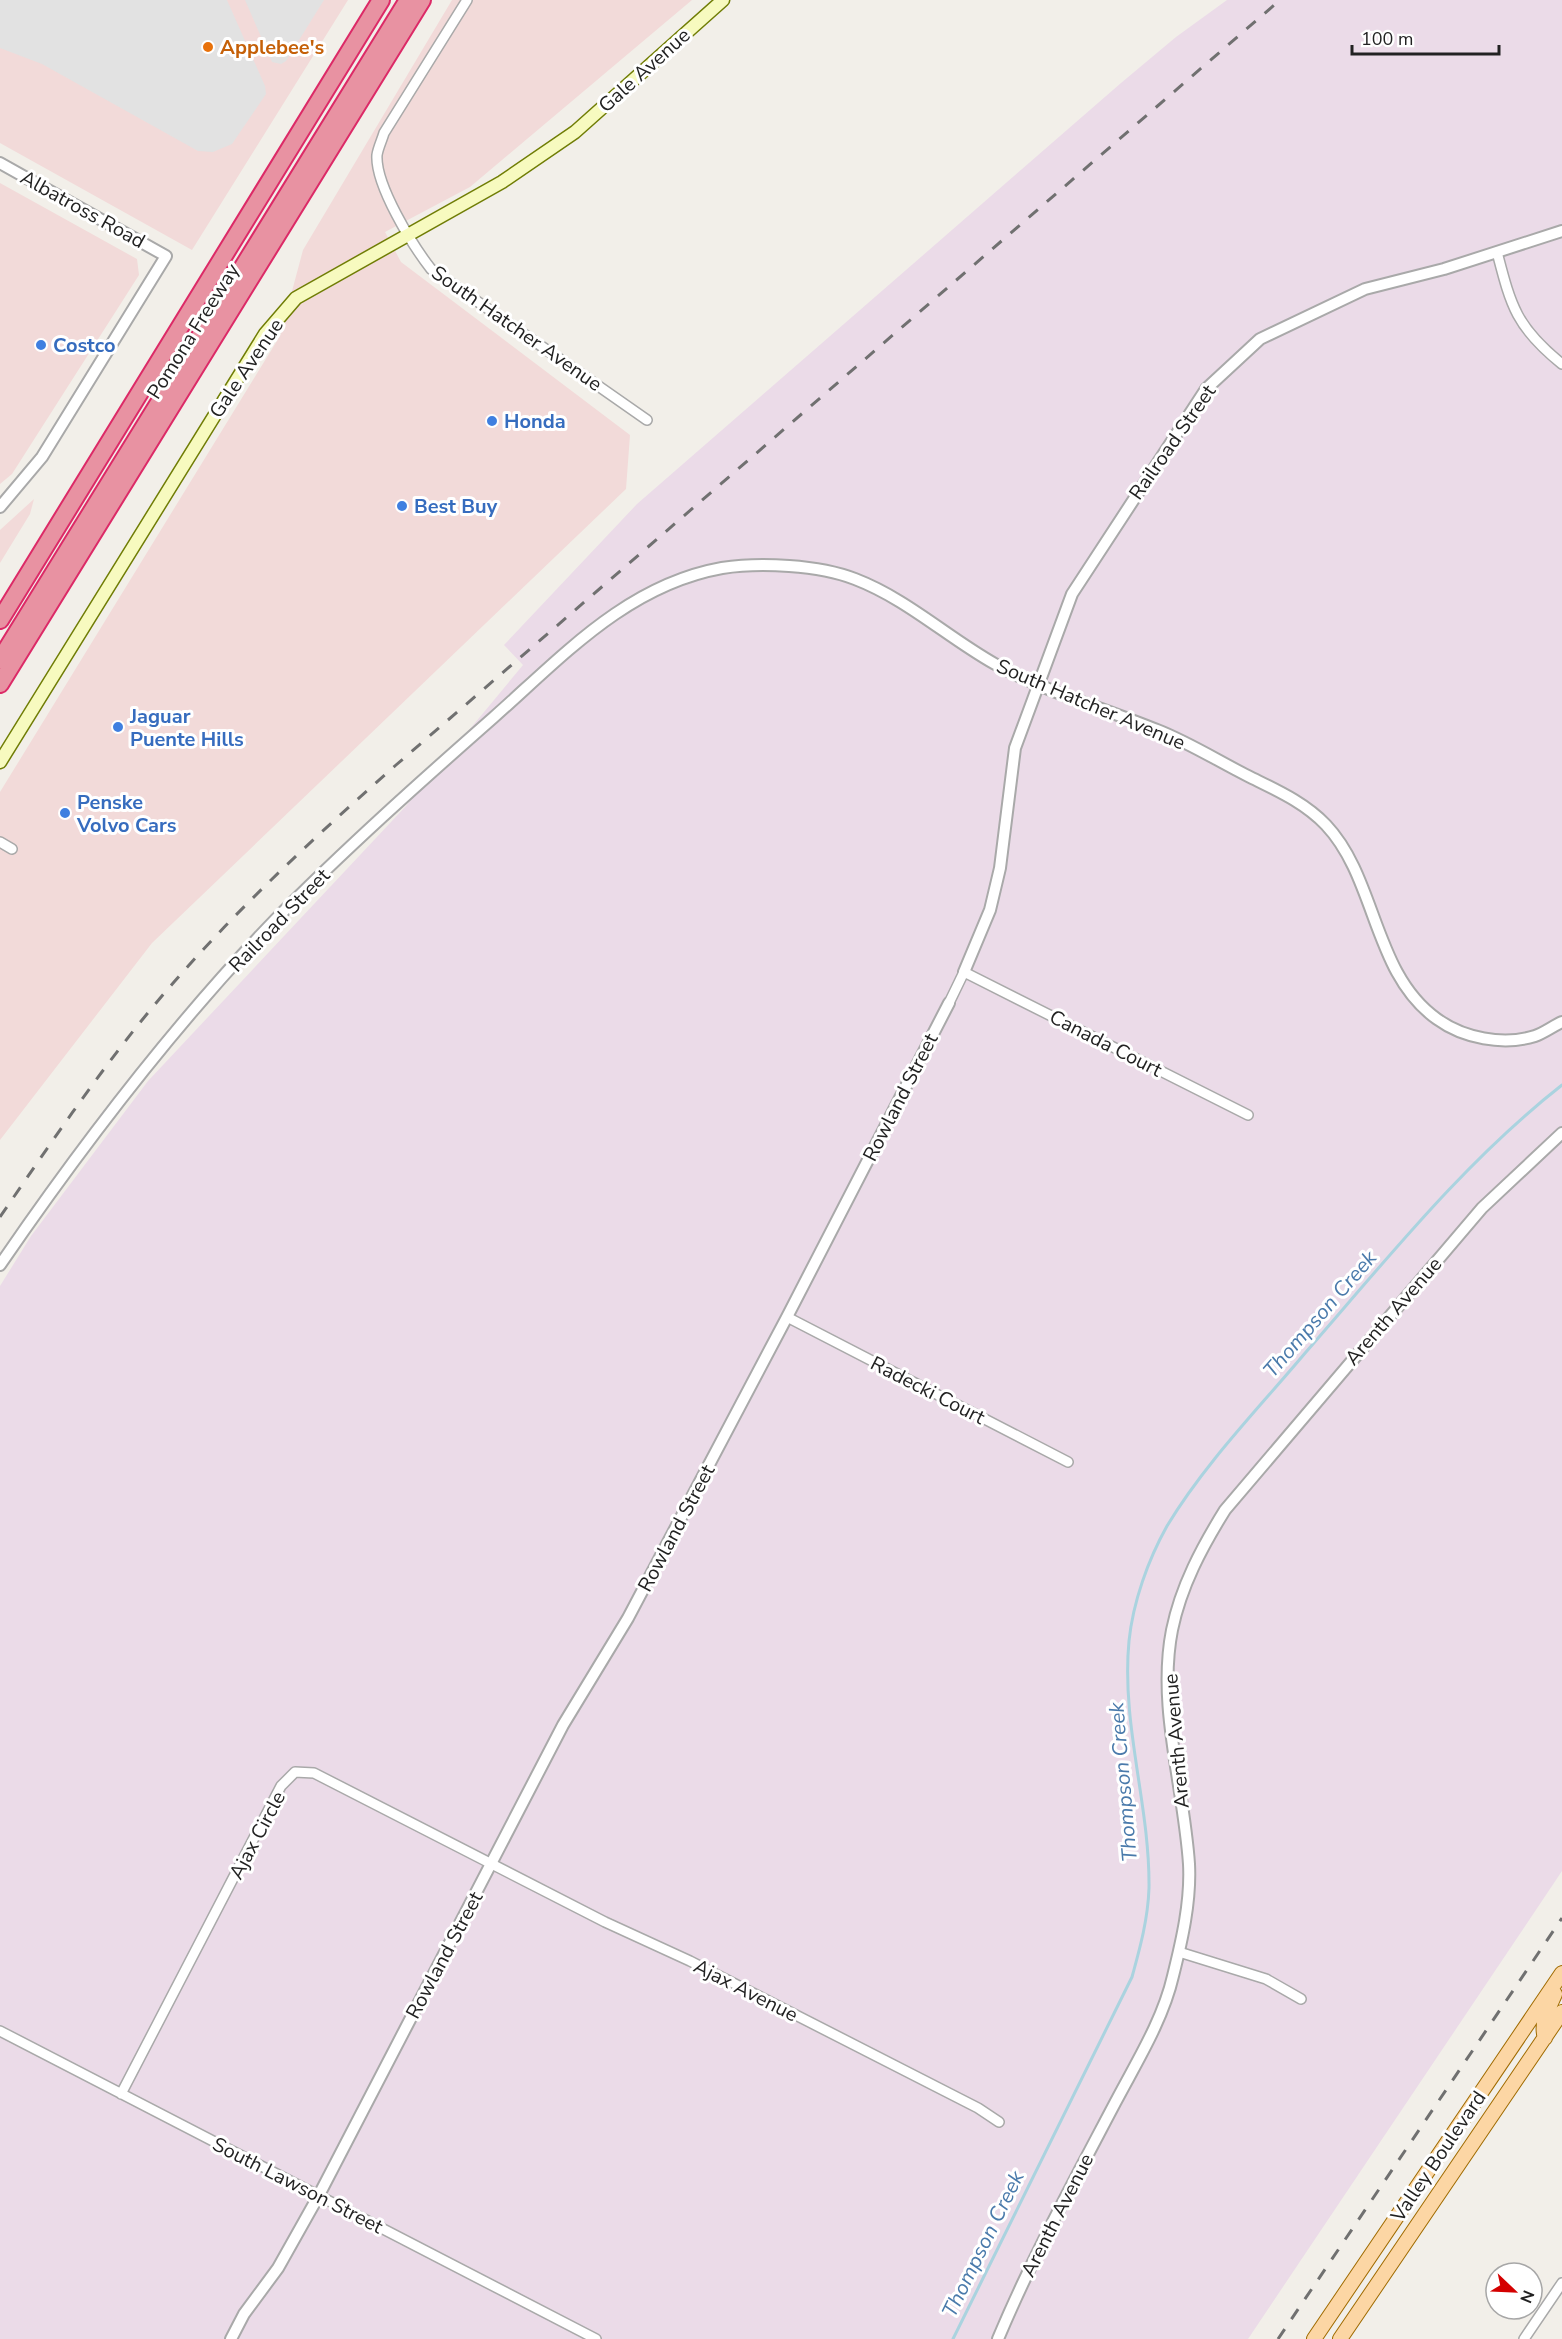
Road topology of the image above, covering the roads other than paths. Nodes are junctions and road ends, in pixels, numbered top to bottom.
1 (381, 0) edge
2 (400, 0) edge
3 (408, 0) edge
4 (422, 0) edge
5 (467, 0) edge
6 (723, 0) edge
7 (0, 163) edge
8 (1562, 231) edge
9 (406, 236) junction
10 (1497, 252) junction
11 (1562, 364) edge
12 (647, 420) dead end
13 (0, 507) edge
14 (605, 618) joint
15 (0, 620) edge
16 (0, 647) edge
17 (0, 660) edge
18 (0, 684) edge
19 (1037, 684) junction
20 (0, 762) edge
21 (0, 842) edge
22 (12, 849) dead end
23 (964, 972) junction
24 (949, 1003) joint
25 (1562, 1022) edge
26 (1248, 1115) dead end
27 (1562, 1134) edge
28 (0, 1265) edge
29 (787, 1317) junction
30 (1068, 1462) dead end
31 (492, 1863) junction
32 (1179, 1952) junction
33 (1562, 1973) edge
34 (1562, 1978) edge
35 (1301, 1999) dead end
36 (1562, 2012) edge
37 (0, 2031) edge
38 (1545, 2038) junction
39 (121, 2094) junction
40 (999, 2122) dead end
41 (319, 2195) junction
42 (1562, 2283) edge
43 (231, 2339) edge
44 (596, 2339) edge
45 (998, 2339) edge
46 (1314, 2339) edge
47 (1340, 2339) edge
48 (1524, 2339) edge

1 - 15 highway, Pomona Freeway
2 - 16 highway
3 - 17 highway
4 - 18 highway, Pomona Freeway
5 - 9 street, South Hatcher Avenue
6 - 9 main road, Gale Avenue
7 - 13 street, Albatross Road
8 - 10 street, Railroad Street
9 - 12 street, South Hatcher Avenue
9 - 20 main road, Gale Avenue
10 - 11 street
10 - 19 street, Railroad Street
14 - 19 street, South Hatcher Avenue
14 - 28 street, Railroad Street
19 - 23 street, Rowland Street
19 - 25 street, South Hatcher Avenue
21 - 22 street
23 - 24 street, Rowland Street
23 - 26 street, Canada Court
24 - 29 street, Rowland Street
27 - 32 street, Arenth Avenue
29 - 30 street, Radecki Court
29 - 31 street, Rowland Street
31 - 39 street, Ajax Circle
31 - 40 street, Ajax Avenue
31 - 41 street, Rowland Street
32 - 35 street
32 - 45 street, Arenth Avenue
33 - 46 main road, Valley Boulevard
34 - 38 main road
36 - 38 main road, Valley Boulevard
37 - 39 street, South Lawson Street
38 - 47 main road, Valley Boulevard
39 - 41 street, South Lawson Street
41 - 43 street, Rowland Street
41 - 44 street, South Lawson Street
42 - 48 street

